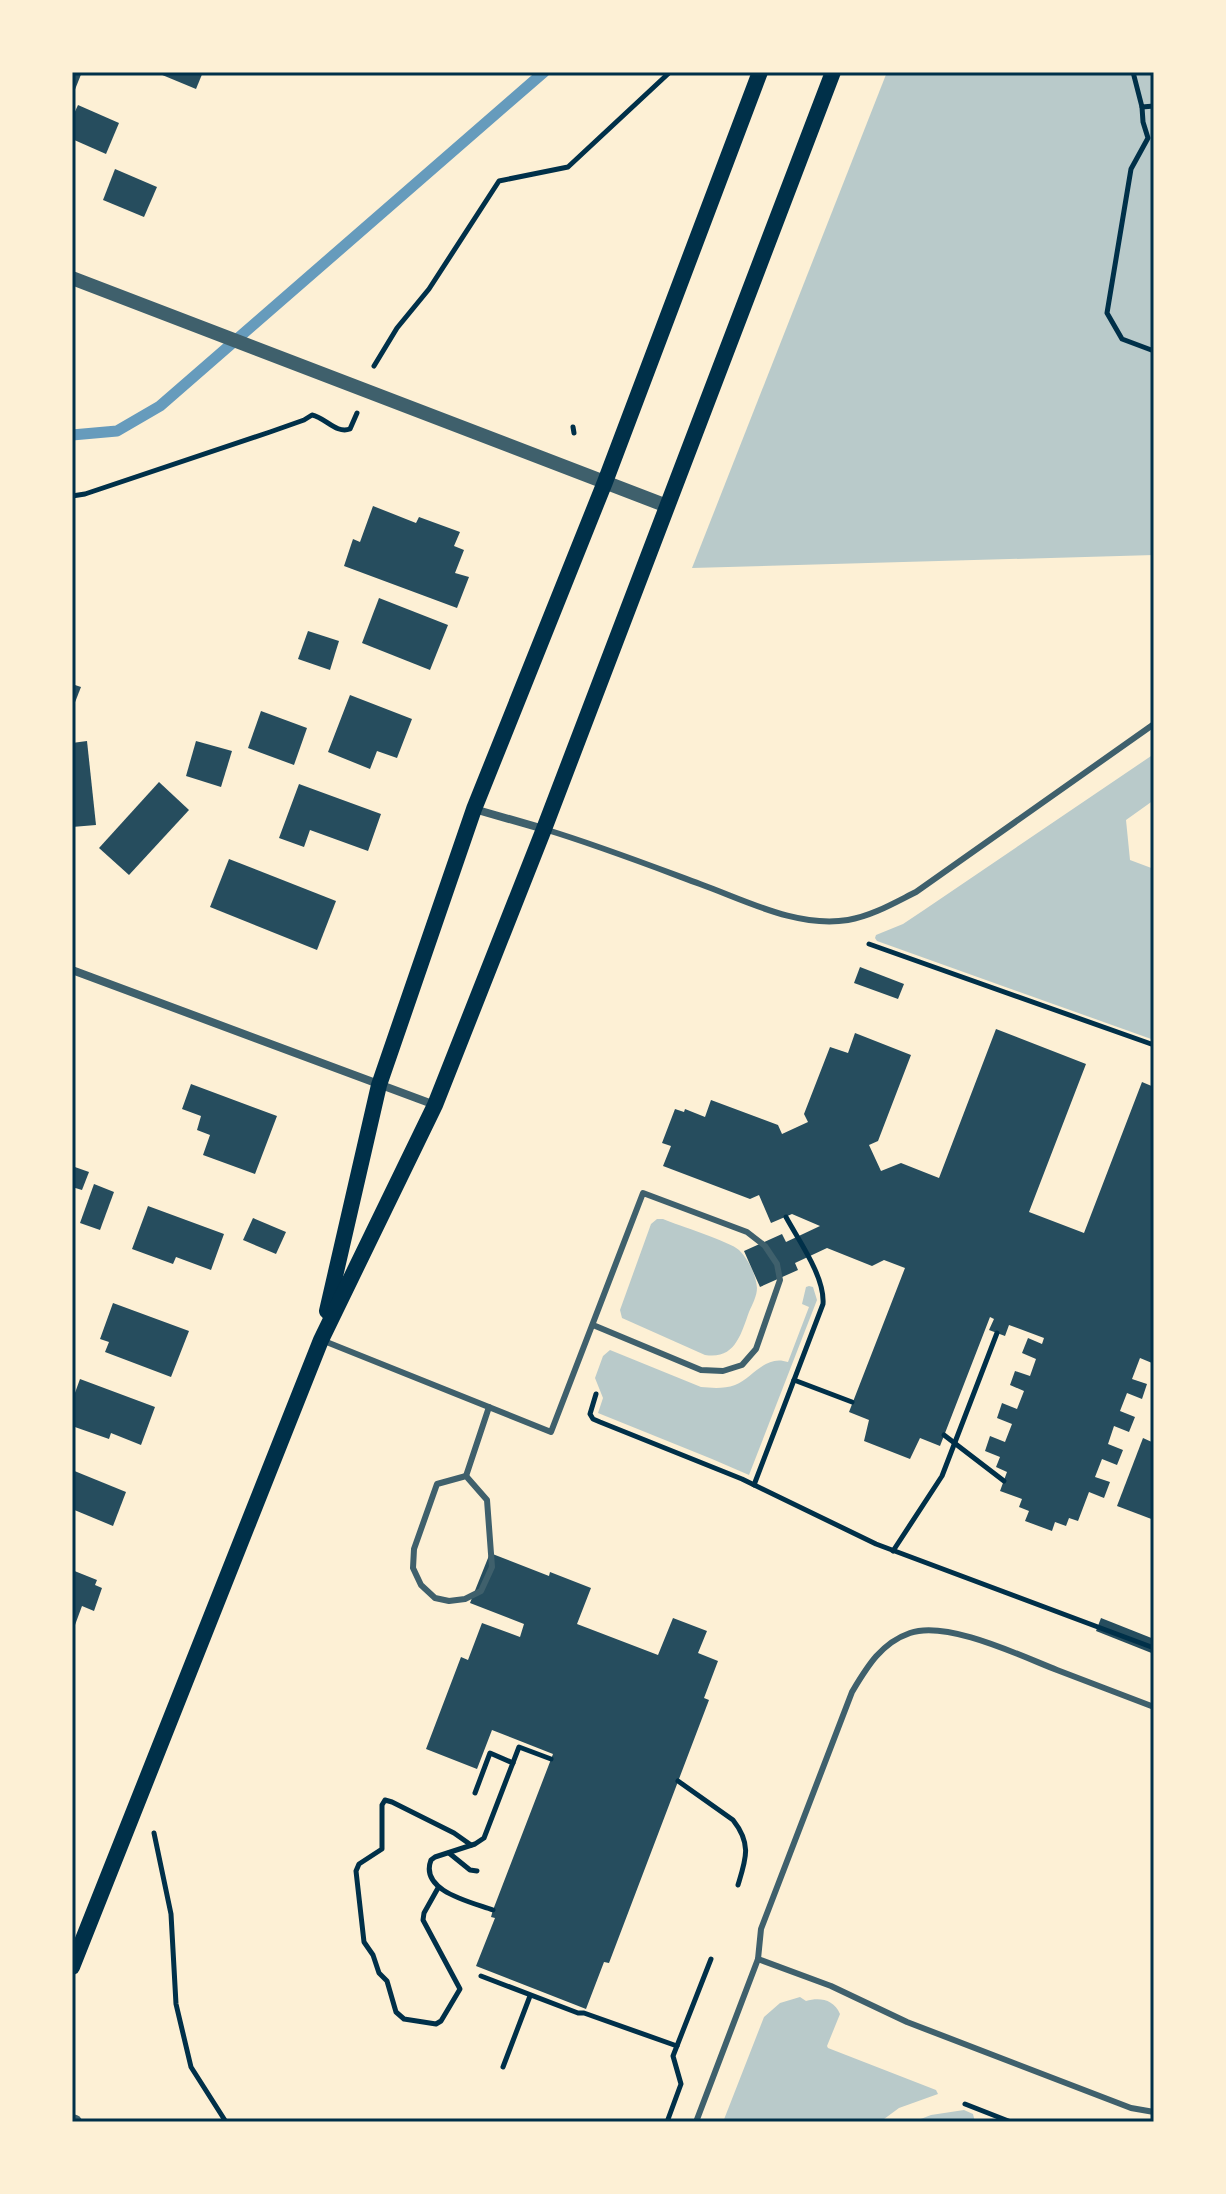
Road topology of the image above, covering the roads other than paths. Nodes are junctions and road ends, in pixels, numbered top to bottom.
1 (760, 72) edge
2 (833, 72) edge
3 (72, 278) edge
4 (605, 482) junction
5 (667, 506) junction
6 (1154, 724) edge
7 (474, 809) junction
8 (544, 829) junction
9 (72, 970) edge
10 (379, 1085) junction
11 (435, 1105) junction
12 (593, 1325) junction
13 (321, 1340) junction
14 (489, 1407) junction
15 (466, 1476) junction
16 (1154, 1707) edge
17 (758, 1959) junction
18 (72, 1967) edge
19 (1154, 2112) edge
20 (696, 2122) edge

1 - 4 main road
2 - 5 main road
3 - 4 street
4 - 5 street
4 - 7 main road
5 - 8 main road
6 - 8 lane
7 - 8 street
7 - 10 main road
8 - 11 main road
9 - 10 street
10 - 11 street
10 - 13 main road
11 - 13 main road
12 - 12 lane
12 - 14 lane
13 - 14 lane
13 - 18 main road
14 - 15 lane
15 - 15 lane
16 - 17 lane
17 - 19 lane
17 - 20 lane

